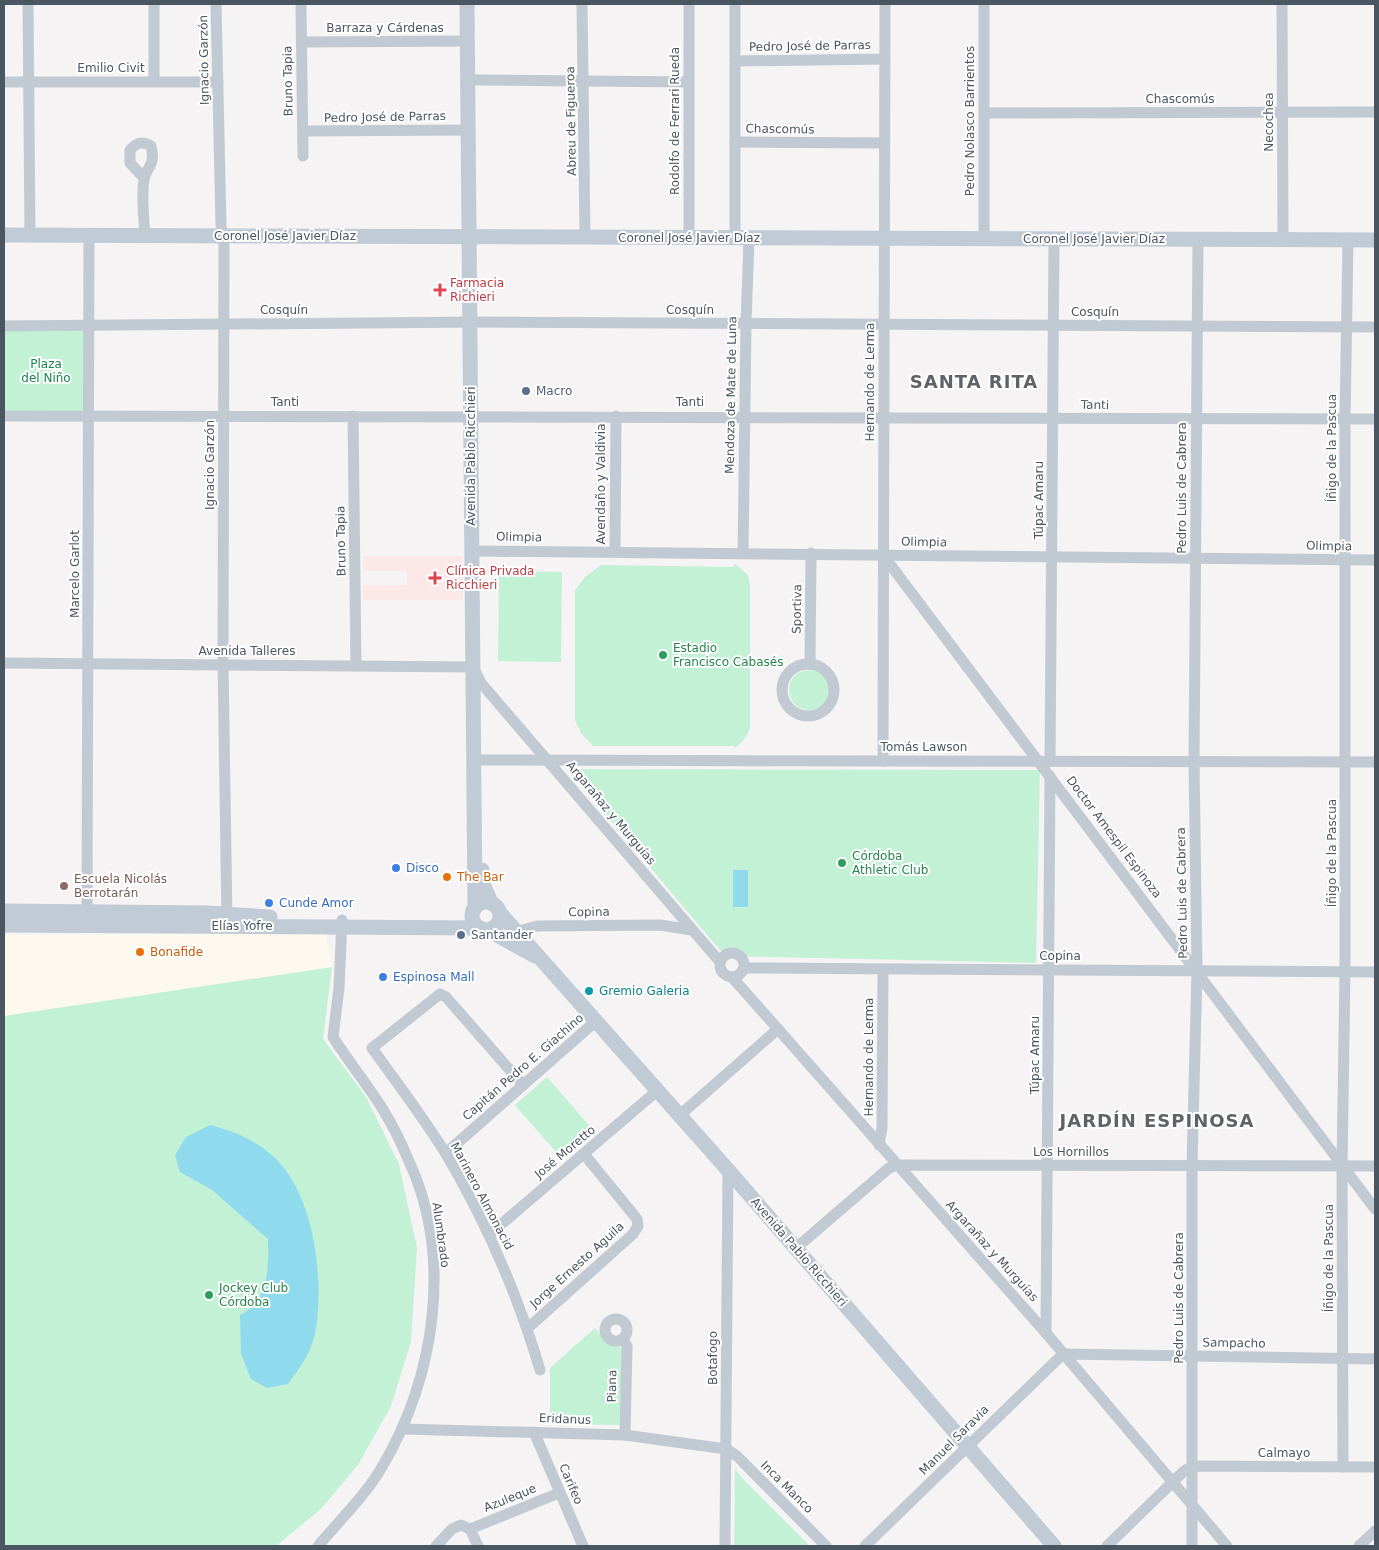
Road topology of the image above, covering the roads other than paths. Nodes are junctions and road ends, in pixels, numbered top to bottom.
1 (28, 4) edge
2 (154, 4) edge
3 (216, 4) edge
4 (467, 4) edge
5 (475, 4) edge
6 (582, 4) edge
7 (689, 4) edge
8 (735, 4) edge
9 (885, 4) edge
10 (984, 4) edge
11 (1282, 4) edge
12 (301, 6) dead end
13 (302, 42) junction
14 (468, 42) junction
15 (885, 59) junction
16 (735, 60) junction
17 (476, 80) junction
18 (584, 81) junction
19 (4, 82) edge
20 (28, 82) junction
21 (154, 82) junction
22 (218, 82) junction
23 (689, 82) junction
24 (1375, 112) edge
25 (984, 113) junction
26 (1283, 113) junction
27 (468, 130) junction
28 (303, 132) junction
29 (735, 142) junction
30 (884, 143) junction
31 (303, 156) dead end
32 (144, 178) dead end
33 (4, 235) edge
34 (30, 235) junction
35 (89, 236) junction
36 (145, 236) junction
37 (224, 236) junction
38 (473, 237) junction
39 (585, 237) junction
40 (689, 238) junction
41 (742, 238) junction
42 (884, 238) junction
43 (984, 239) junction
44 (1054, 239) junction
45 (1198, 239) junction
46 (1283, 240) junction
47 (1348, 240) junction
48 (1375, 240) edge
49 (474, 322) junction
50 (224, 324) junction
51 (746, 324) junction
52 (89, 325) junction
53 (884, 325) junction
54 (4, 326) edge
55 (1053, 326) junction
56 (1197, 326) junction
57 (1348, 327) junction
58 (1375, 328) edge
59 (224, 415) junction
60 (4, 416) edge
61 (89, 416) junction
62 (353, 416) junction
63 (475, 416) junction
64 (616, 416) junction
65 (745, 416) junction
66 (884, 417) junction
67 (1053, 418) junction
68 (1196, 419) junction
69 (1345, 419) junction
70 (1375, 419) edge
71 (476, 550) junction
72 (615, 552) junction
73 (743, 553) junction
74 (811, 553) junction
75 (883, 555) junction
76 (1052, 557) junction
77 (1196, 558) junction
78 (1347, 560) junction
79 (1375, 560) edge
80 (4, 663) edge
81 (88, 664) junction
82 (223, 664) junction
83 (810, 664) junction
84 (356, 665) junction
85 (473, 667) junction
86 (480, 683) junction
87 (478, 760) junction
88 (548, 760) junction
89 (883, 761) junction
90 (1044, 761) junction
91 (1194, 762) junction
92 (1346, 762) junction
93 (1375, 762) edge
94 (1050, 776) junction
95 (496, 908) junction
96 (474, 910) junction
97 (4, 911) edge
98 (87, 912) junction
99 (678, 913) junction
100 (227, 920) junction
101 (342, 923) junction
102 (4, 925) edge
103 (660, 925) junction
104 (484, 929) junction
105 (692, 930) junction
106 (519, 931) junction
107 (542, 960) junction
108 (720, 962) junction
109 (745, 968) junction
110 (883, 969) junction
111 (1050, 970) junction
112 (1197, 970) junction
113 (1345, 972) junction
114 (1375, 972) edge
115 (732, 978) junction
116 (596, 1021) junction
117 (778, 1029) junction
118 (524, 1085) junction
119 (658, 1090) junction
120 (680, 1115) junction
121 (879, 1145) junction
122 (446, 1153) junction
123 (584, 1154) junction
124 (897, 1165) junction
125 (1048, 1165) junction
126 (1192, 1166) junction
127 (1342, 1166) junction
128 (1375, 1166) edge
129 (728, 1170) junction
130 (1375, 1209) edge
131 (490, 1234) junction
132 (796, 1248) junction
133 (528, 1328) junction
134 (1046, 1333) junction
135 (623, 1339) dead end
136 (1063, 1354) junction
137 (1193, 1356) junction
138 (1343, 1359) junction
139 (1375, 1359) edge
140 (540, 1370) dead end
141 (403, 1429) junction
142 (534, 1432) junction
143 (625, 1435) junction
144 (967, 1447) junction
145 (726, 1449) junction
146 (1193, 1466) junction
147 (1343, 1467) junction
148 (1375, 1467) edge
149 (1173, 1482) junction
150 (560, 1493) junction
151 (1193, 1508) junction
152 (470, 1529) junction
153 (1375, 1531) edge
154 (318, 1546) edge
155 (436, 1546) edge
156 (478, 1546) edge
157 (582, 1546) edge
158 (725, 1546) edge
159 (826, 1546) edge
160 (865, 1546) edge
161 (1054, 1546) edge
162 (1107, 1546) edge
163 (1192, 1546) edge
164 (1227, 1546) edge
165 (1359, 1546) edge

1 - 20 street
2 - 21 street
3 - 22 street, Ignacio Garzón
4 - 14 main road, Avenida Pablo Ricchieri
5 - 17 main road, Avenida Pablo Ricchieri
6 - 18 street, Abreu de Figueroa
7 - 23 street, Rodolfo de Ferrari Rueda
8 - 16 street, Mendoza de Mate de Luna
9 - 15 street, Hernando de Lerma
10 - 25 street, Pedro Nolasco Barrientos
11 - 26 street, Necochea
12 - 13 street, Bruno Tapia
13 - 14 street, Barraza y Cárdenas
13 - 28 street, Bruno Tapia
14 - 27 main road, Avenida Pablo Ricchieri
15 - 16 street, Pedro José de Parras
15 - 30 street, Hernando de Lerma
16 - 29 street, Mendoza de Mate de Luna
17 - 18 street
17 - 38 main road, Avenida Pablo Ricchieri
18 - 23 street
18 - 39 street, Abreu de Figueroa
19 - 20 street, Emilio Civit
20 - 21 street, Emilio Civit
20 - 34 street
21 - 22 street, Emilio Civit
22 - 37 street, Ignacio Garzón
23 - 40 street, Rodolfo de Ferrari Rueda
24 - 26 street, Chascomús
25 - 26 street, Chascomús
25 - 43 street, Pedro Nolasco Barrientos
26 - 46 street, Necochea
27 - 28 street, Pedro José de Parras
27 - 38 main road, Avenida Pablo Ricchieri
28 - 31 street, Bruno Tapia
29 - 30 street, Chascomús
29 - 41 street, Mendoza de Mate de Luna
30 - 42 street, Hernando de Lerma
32 - 36 street
33 - 34 main road, Coronel José Javier Díaz
34 - 35 main road, Coronel José Javier Díaz
35 - 36 main road, Coronel José Javier Díaz
35 - 52 street, Marcelo Garlot
36 - 37 main road, Coronel José Javier Díaz
37 - 38 main road, Coronel José Javier Díaz
37 - 50 street, Ignacio Garzón
38 - 39 main road, Coronel José Javier Díaz
38 - 49 main road, Avenida Pablo Ricchieri
39 - 40 main road, Coronel José Javier Díaz
40 - 41 main road, Coronel José Javier Díaz
41 - 42 main road, Coronel José Javier Díaz
41 - 51 street, Mendoza de Mate de Luna
42 - 43 main road, Coronel José Javier Díaz
42 - 53 street, Hernando de Lerma
43 - 44 main road, Coronel José Javier Díaz
44 - 45 main road, Coronel José Javier Díaz
44 - 55 street, Túpac Amaru
45 - 46 main road, Coronel José Javier Díaz
45 - 56 street, Pedro Luis de Cabrera
46 - 47 main road, Coronel José Javier Díaz
47 - 48 main road, Coronel José Javier Díaz
47 - 57 street, Íñigo de la Pascua
49 - 50 street, Cosquín
49 - 51 street, Cosquín
49 - 63 main road, Avenida Pablo Ricchieri
50 - 52 street, Cosquín
50 - 59 street, Ignacio Garzón
51 - 53 street, Cosquín
51 - 65 street, Mendoza de Mate de Luna
52 - 54 street, Cosquín
52 - 61 street, Marcelo Garlot
53 - 55 street, Cosquín
53 - 66 street, Hernando de Lerma
55 - 56 street, Cosquín
55 - 67 street, Túpac Amaru
56 - 57 street, Cosquín
56 - 68 street, Pedro Luis de Cabrera
57 - 58 street, Cosquín
57 - 69 street, Íñigo de la Pascua
59 - 61 street, Tanti
59 - 62 street, Tanti
59 - 82 street, Ignacio Garzón
60 - 61 street, Tanti
61 - 81 street, Marcelo Garlot
62 - 63 street, Tanti
62 - 84 street, Bruno Tapia
63 - 64 street, Tanti
63 - 71 main road, Avenida Pablo Ricchieri
64 - 65 street, Tanti
64 - 72 street, Avendaño y Valdivia
65 - 66 street, Tanti
65 - 73 street, Mendoza de Mate de Luna
66 - 67 street, Tanti
66 - 75 street, Hernando de Lerma
67 - 68 street, Tanti
67 - 76 street, Túpac Amaru
68 - 69 street, Tanti
68 - 77 street, Pedro Luis de Cabrera
69 - 70 street, Tanti
69 - 78 street, Íñigo de la Pascua
71 - 72 street, Olimpia
71 - 85 main road, Avenida Pablo Ricchieri
71 - 86 main road, Avenida Pablo Ricchieri
72 - 73 street, Olimpia
73 - 74 street, Olimpia
74 - 75 street, Olimpia
74 - 83 street, Sportiva
75 - 76 street, Olimpia
75 - 89 street, Hernando de Lerma
75 - 90 street, Doctor Amespil Espinoza
76 - 77 street, Olimpia
76 - 90 street, Túpac Amaru
77 - 78 street, Olimpia
77 - 91 street, Pedro Luis de Cabrera
78 - 79 street, Olimpia
78 - 92 street, Íñigo de la Pascua
80 - 81 street, Avenida Talleres
81 - 82 street, Avenida Talleres
81 - 98 street, Marcelo Garlot
82 - 84 street, Avenida Talleres
82 - 100 street, Ignacio Garzón
83 - 83 street
84 - 85 street, Avenida Talleres
85 - 86 street
85 - 87 main road, Avenida Pablo Ricchieri
86 - 87 main road, Avenida Pablo Ricchieri
86 - 88 street, Argarañaz y Murguías
87 - 88 street, Tomás Lawson
87 - 95 main road, Avenida Pablo Ricchieri
87 - 96 main road, Avenida Pablo Ricchieri
88 - 89 street, Tomás Lawson
88 - 99 street, Argarañaz y Murguías
89 - 90 street, Tomás Lawson
90 - 91 street, Tomás Lawson
90 - 94 street, Doctor Amespil Espinoza
91 - 92 street, Tomás Lawson
91 - 112 street, Pedro Luis de Cabrera
92 - 93 street, Tomás Lawson
92 - 113 street, Íñigo de la Pascua
94 - 111 street, Túpac Amaru
94 - 112 street, Doctor Amespil Espinoza
95 - 96 main road
95 - 104 main road
95 - 106 main road, Avenida Pablo Ricchieri
96 - 101 main road, Elías Yofre
96 - 104 main road
97 - 98 main road, Elías Yofre
98 - 100 main road, Elías Yofre
99 - 103 street
99 - 105 street, Argarañaz y Murguías
100 - 101 main road, Elías Yofre
100 - 102 main road, Elías Yofre
101 - 104 main road, Elías Yofre
101 - 141 street, Alumbrado
103 - 105 street, Copina
103 - 106 street, Copina
104 - 107 main road, Avenida Pablo Ricchieri
105 - 108 street, Argarañaz y Murguías
106 - 107 main road, Avenida Pablo Ricchieri
107 - 116 main road, Avenida Pablo Ricchieri
108 - 109 street
108 - 115 street
109 - 110 street, Copina
109 - 115 street
110 - 111 street, Copina
110 - 121 street, Hernando de Lerma
111 - 112 street, Copina
111 - 125 street, Túpac Amaru
112 - 113 street, Copina
112 - 126 street, Pedro Luis de Cabrera
112 - 127 street, Doctor Amespil Espinoza
113 - 114 street, Copina
113 - 127 street, Íñigo de la Pascua
115 - 117 street, Argarañaz y Murguías
116 - 118 street, Capitán Pedro E. Giachino
116 - 119 main road, Avenida Pablo Ricchieri
117 - 120 street
117 - 121 street, Argarañaz y Murguías
118 - 122 street, Capitán Pedro E. Giachino
118 - 122 street, Marinero Almonacid
119 - 120 main road, Avenida Pablo Ricchieri
119 - 123 street, José Moretto
120 - 129 main road, Avenida Pablo Ricchieri
121 - 124 street, Argarañaz y Murguías
122 - 131 street, Marinero Almonacid
123 - 131 street, José Moretto
123 - 133 street, Jorge Ernesto Aguila
124 - 125 street, Los Hornillos
124 - 132 street
124 - 134 street, Argarañaz y Murguías
125 - 126 street, Los Hornillos
125 - 134 street, Túpac Amaru
126 - 127 street, Los Hornillos
126 - 137 street, Pedro Luis de Cabrera
127 - 128 street, Los Hornillos
127 - 130 street, Doctor Amespil Espinoza
127 - 138 street, Íñigo de la Pascua
129 - 132 main road, Avenida Pablo Ricchieri
129 - 145 street, Botafogo
131 - 133 street, Marinero Almonacid
132 - 144 main road, Avenida Pablo Ricchieri
133 - 140 street, Marinero Almonacid
134 - 136 street, Argarañaz y Murguías
135 - 143 street, Piana
136 - 137 street, Sampacho
136 - 144 street, Manuel Saravia
136 - 149 street, Argarañaz y Murguías
137 - 138 street, Sampacho
137 - 146 street, Pedro Luis de Cabrera
138 - 139 street, Sampacho
138 - 147 street, Íñigo de la Pascua
141 - 142 street, Eridanus
141 - 154 street, Alumbrado
142 - 143 street, Eridanus
142 - 150 street, Carifeo
143 - 145 street, Eridanus
144 - 160 street, Manuel Saravia
144 - 161 main road, Avenida Pablo Ricchieri
145 - 158 street, Botafogo
145 - 159 street, Inca Manco
146 - 147 street, Calmayo
146 - 149 street
146 - 151 street, Pedro Luis de Cabrera
147 - 148 street, Calmayo
149 - 151 street, Argarañaz y Murguías
149 - 162 street
150 - 152 street, Azuleque
150 - 157 street, Carifeo
151 - 163 street, Pedro Luis de Cabrera
151 - 164 street, Argarañaz y Murguías
152 - 155 street, Azuleque
152 - 156 street
153 - 165 street

